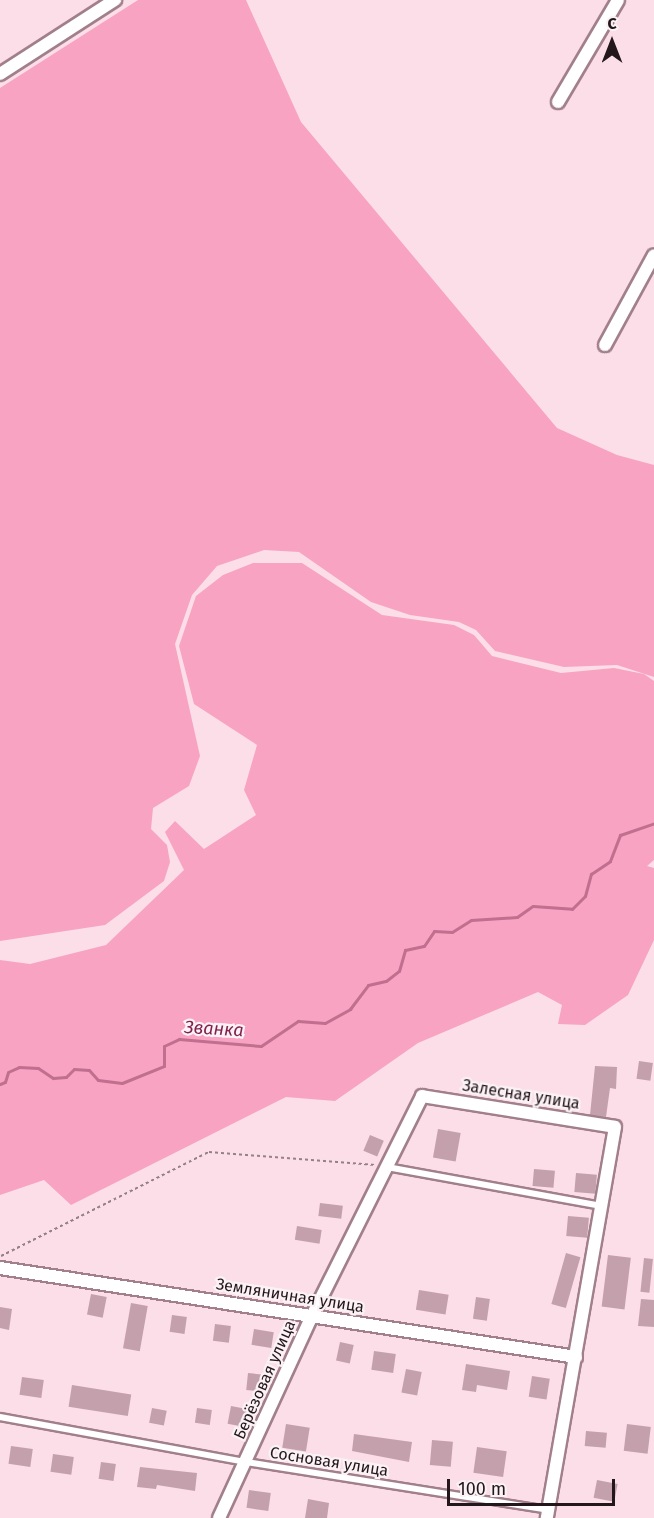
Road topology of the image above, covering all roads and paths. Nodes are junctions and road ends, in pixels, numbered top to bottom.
1 (116, 0) edge
2 (618, 0) edge
3 (0, 74) edge
4 (558, 102) dead end
5 (654, 255) edge
6 (605, 345) dead end
7 (422, 1096) joint
8 (387, 1166) junction
9 (602, 1206) junction
10 (0, 1256) edge
11 (0, 1268) edge
12 (312, 1316) junction
13 (576, 1357) junction
14 (0, 1417) edge
15 (246, 1462) junction
16 (548, 1514) edge
17 (219, 1518) edge

1 - 3 street
2 - 4 street
5 - 6 street
7 - 8 street, Берёзовая улица
7 - 9 street, Залесная улица
8 - 9 lane
8 - 10 path
8 - 12 street, Берёзовая улица
9 - 13 street
11 - 12 street, Земляничная улица
12 - 13 street, Земляничная улица
12 - 15 street, Берёзовая улица
13 - 16 street
14 - 15 lane, Сосновая улица
15 - 16 lane, Сосновая улица
15 - 17 street, Берёзовая улица

